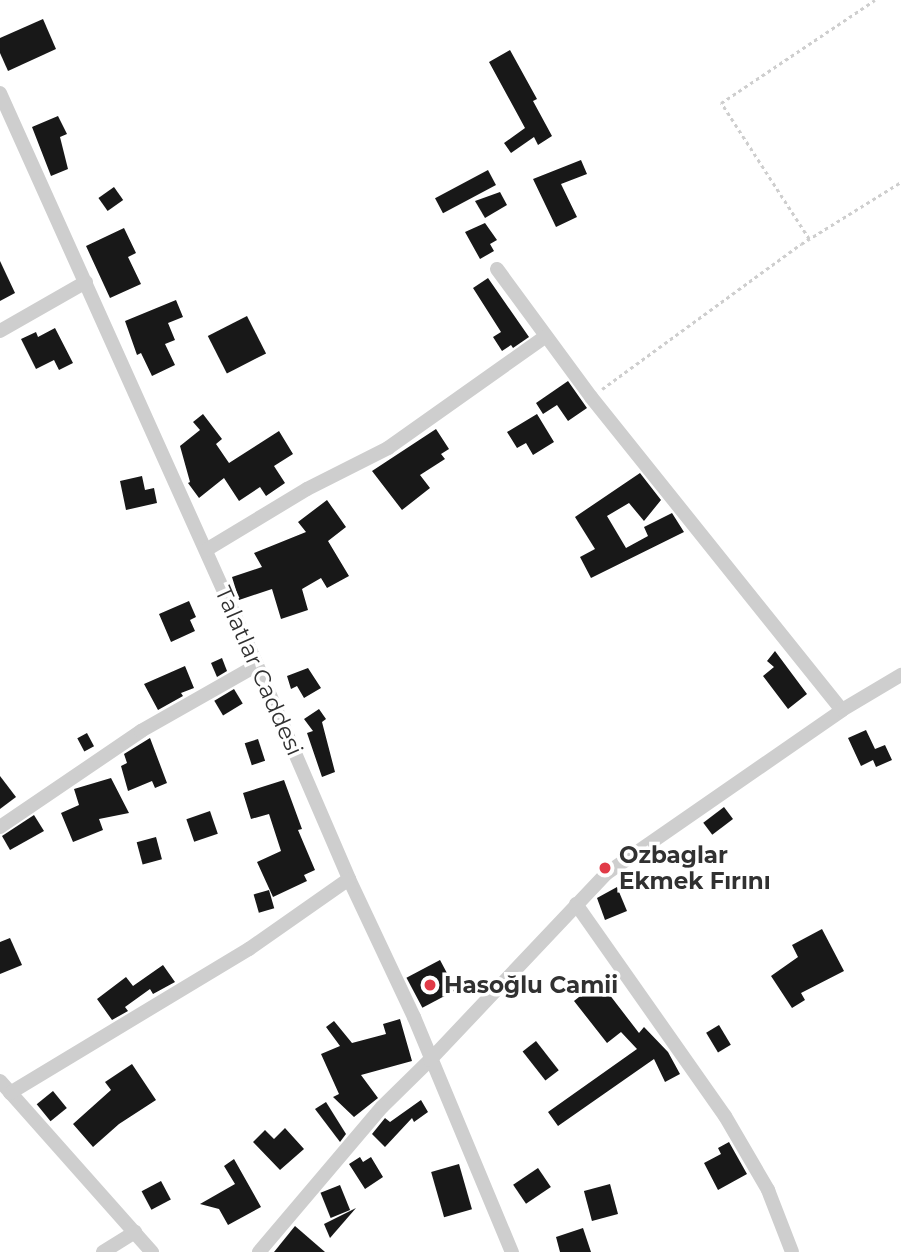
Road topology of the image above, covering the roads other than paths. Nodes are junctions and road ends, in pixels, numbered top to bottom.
1 (0, 93) edge
2 (496, 269) dead end
3 (86, 282) junction
4 (0, 331) edge
5 (545, 337) junction
6 (206, 550) junction
7 (257, 665) junction
8 (900, 677) edge
9 (842, 710) junction
10 (0, 827) edge
11 (349, 879) junction
12 (576, 904) junction
13 (430, 1060) junction
14 (0, 1081) edge
15 (10, 1093) junction
16 (135, 1232) junction
17 (103, 1252) edge
18 (152, 1252) edge
19 (259, 1252) edge
20 (512, 1252) edge
21 (792, 1252) edge

1 - 3 street, Talatlar Caddesi
2 - 5 street
3 - 4 street
3 - 6 street, Talatlar Caddesi
5 - 6 street
5 - 9 street
6 - 7 street, Talatlar Caddesi
7 - 10 street
7 - 11 street, Talatlar Caddesi
8 - 9 street
9 - 12 street
11 - 13 street, Talatlar Caddesi
11 - 15 street
12 - 13 street
12 - 21 street
13 - 19 street
13 - 20 street, Talatlar Caddesi
14 - 15 street
15 - 16 street
16 - 17 street
16 - 18 street

